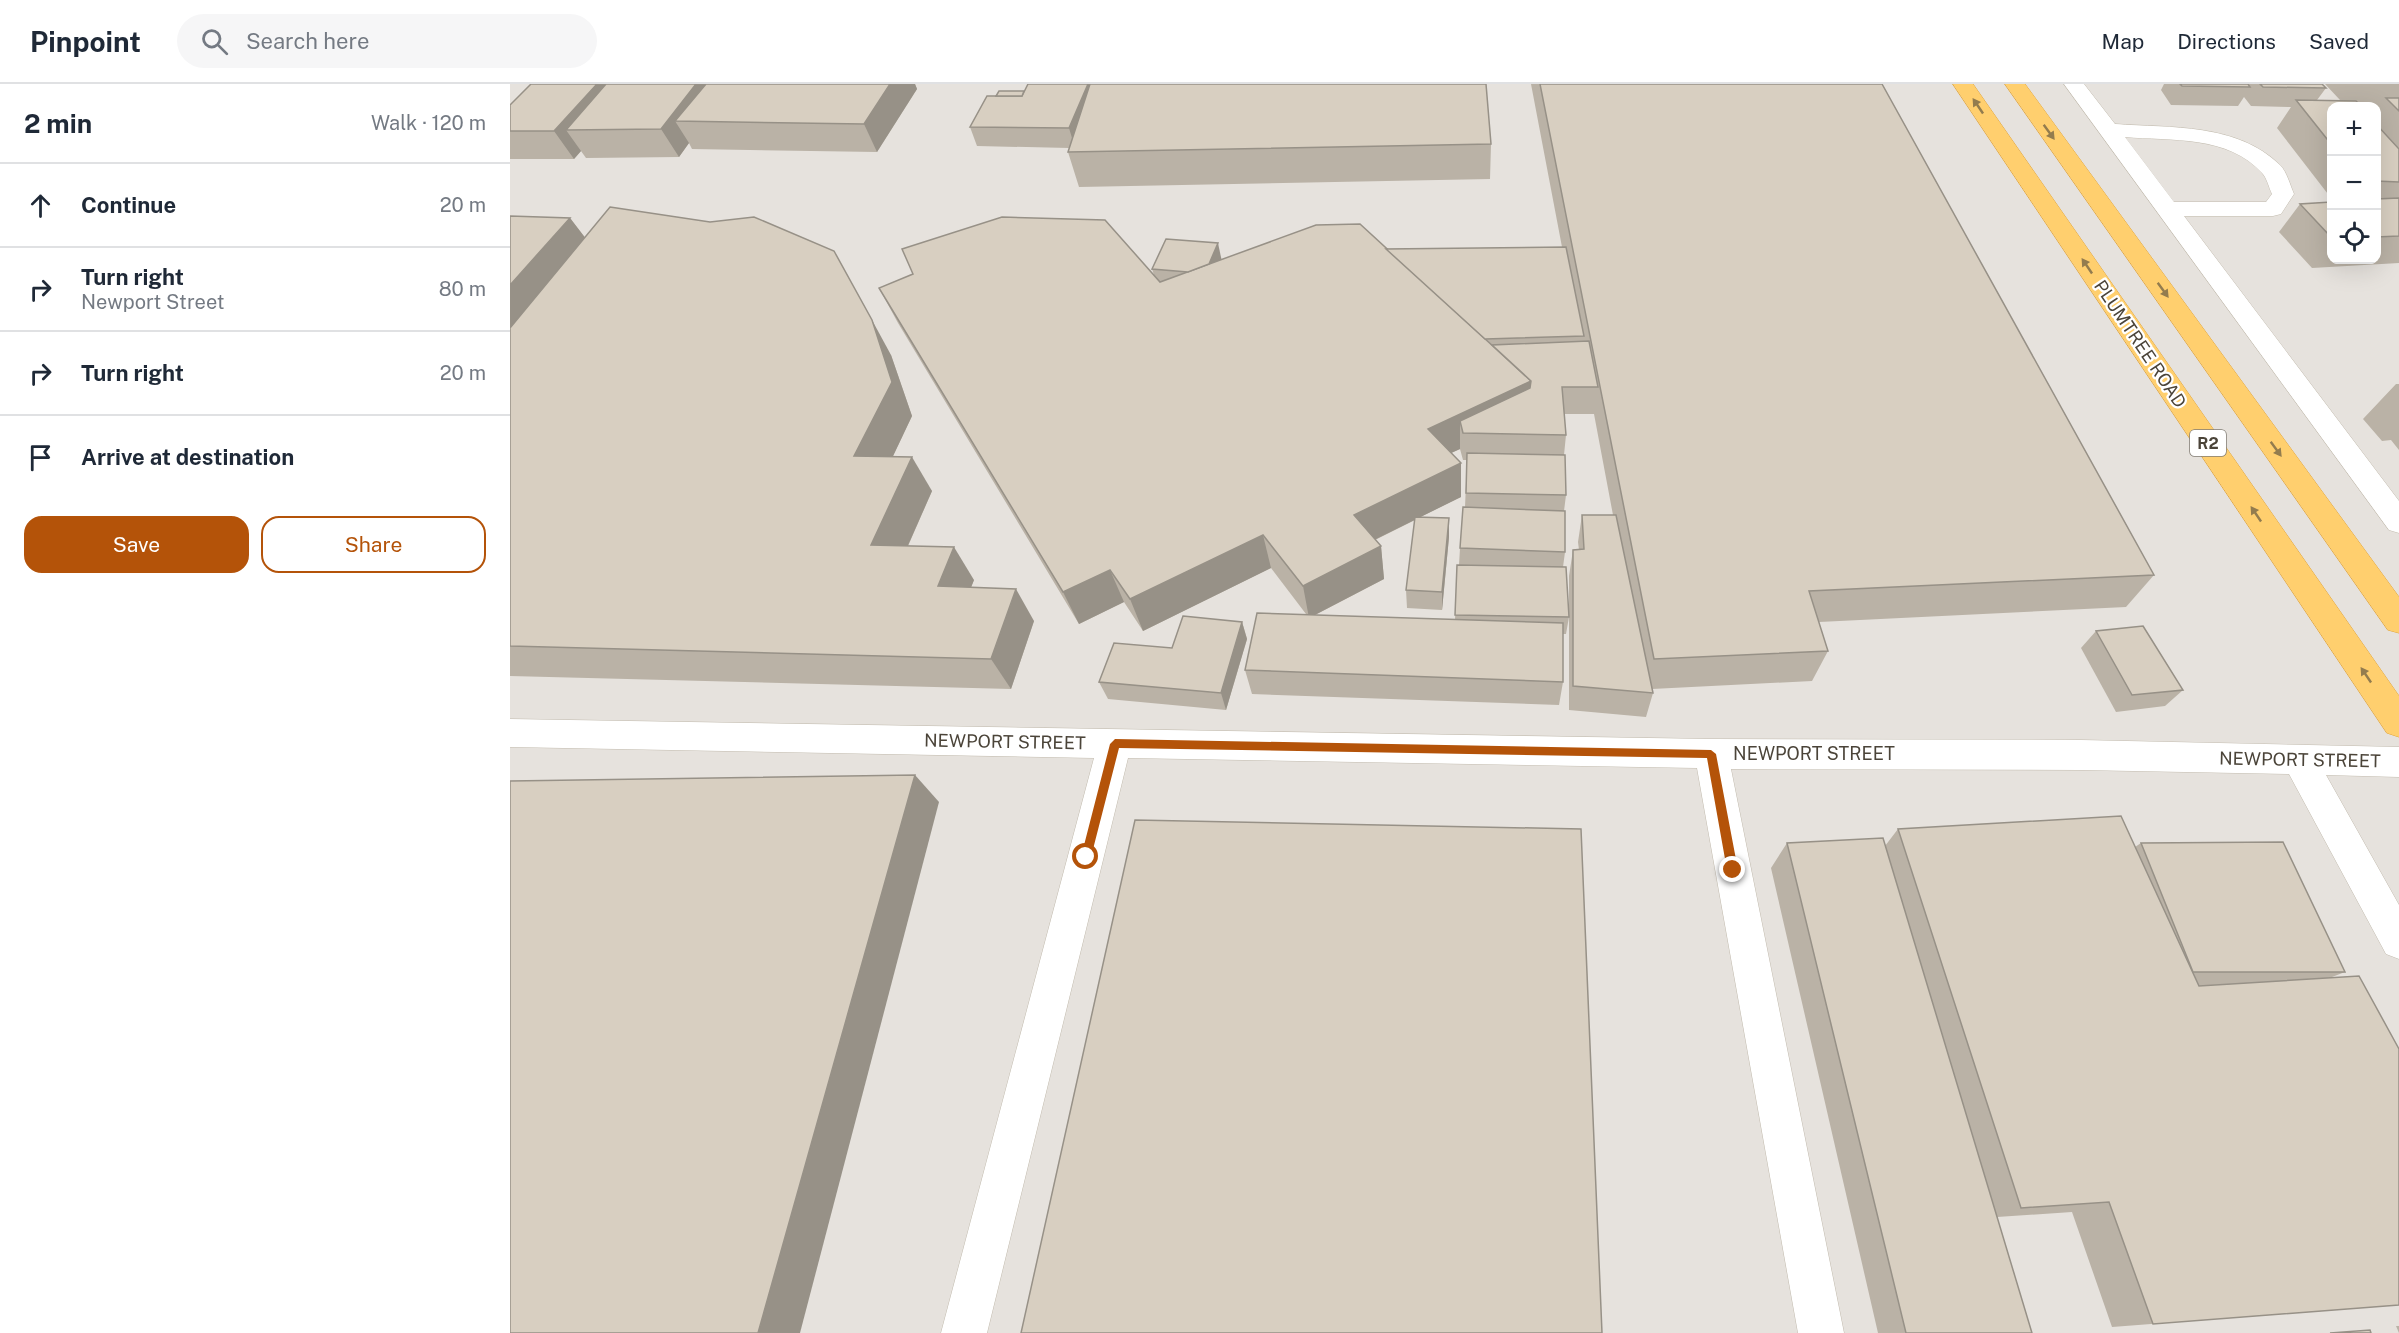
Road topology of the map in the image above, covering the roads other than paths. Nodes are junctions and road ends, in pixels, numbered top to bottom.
1 (1963, 84) edge
2 (2015, 84) edge
3 (2074, 84) edge
4 (2108, 130) junction
5 (2167, 209) junction
6 (2399, 522) edge
7 (2399, 621) edge
8 (2399, 723) edge
9 (510, 733) edge
10 (1115, 744) junction
11 (1711, 754) junction
12 (2299, 760) junction
13 (2399, 762) edge
14 (2399, 941) edge
15 (964, 1333) edge
16 (1821, 1333) edge

8 -> 1 highway, PLUMTREE ROAD / R2
2 -> 7 highway
3 - 4 street
4 - 5 street
4 - 5 street
5 - 6 street
9 - 10 street, NEWPORT STREET
10 - 11 street, NEWPORT STREET
10 - 15 street
11 - 12 street, NEWPORT STREET
11 - 16 street
12 - 13 street, NEWPORT STREET
12 - 14 street

